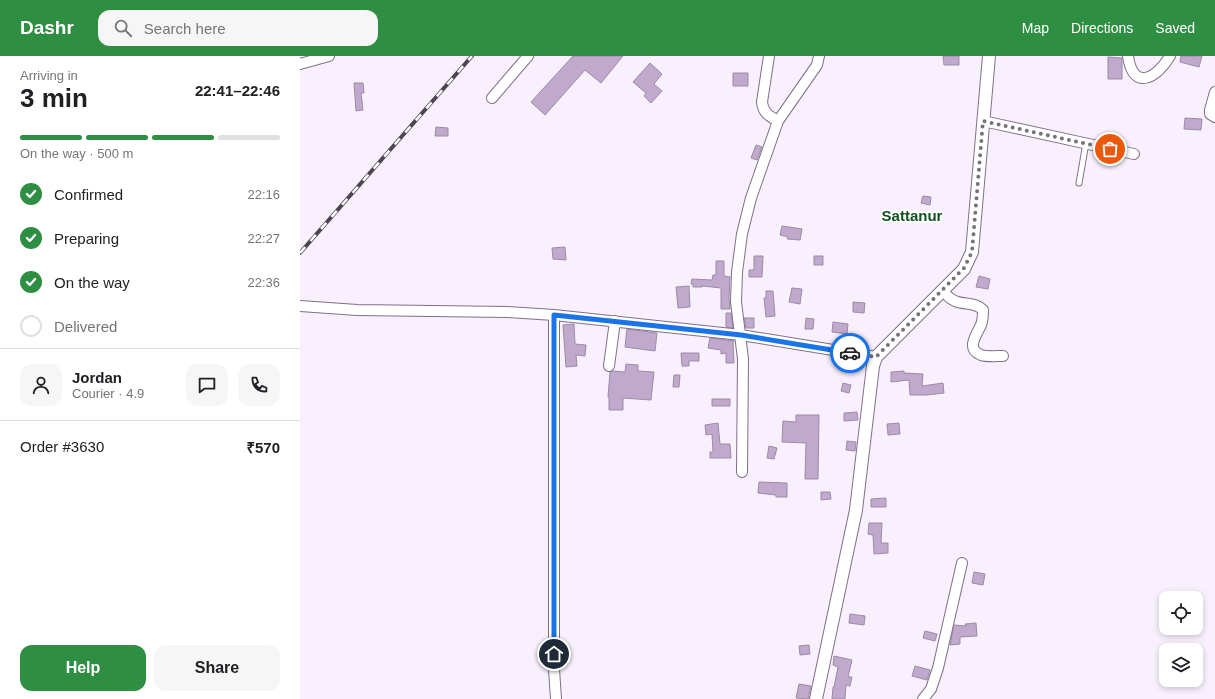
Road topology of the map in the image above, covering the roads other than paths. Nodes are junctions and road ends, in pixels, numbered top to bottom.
1 (329, 56) edge
2 (528, 56) edge
3 (768, 56) edge
4 (819, 56) edge
5 (989, 56) edge
6 (1128, 56) edge
7 (1170, 56) edge
8 (300, 64) edge
9 (1215, 92) edge
10 (492, 98) dead end
11 (1215, 117) edge
12 (983, 121) junction
13 (778, 122) junction
14 (1086, 143) junction
15 (1134, 154) dead end
16 (1079, 183) dead end
17 (943, 290) junction
18 (300, 306) edge
19 (554, 315) junction
20 (615, 322) junction
21 (741, 335) junction
22 (1003, 356) dead end
23 (876, 357) junction
24 (609, 366) dead end
25 (742, 472) dead end
26 (962, 564) dead end
27 (556, 699) edge
28 (816, 699) edge
29 (923, 699) edge

1 - 8 street
2 - 10 street
3 - 13 street
4 - 13 street
5 - 12 street
6 - 7 street
9 - 11 street
12 - 14 street
12 - 17 street
13 - 21 street
14 - 15 street
14 - 16 lane
17 - 22 street
17 - 23 street
18 - 19 street
19 - 20 street
19 - 27 street
20 - 21 street
20 - 24 street
21 - 23 street
21 - 25 street
23 - 28 street
26 - 29 street

